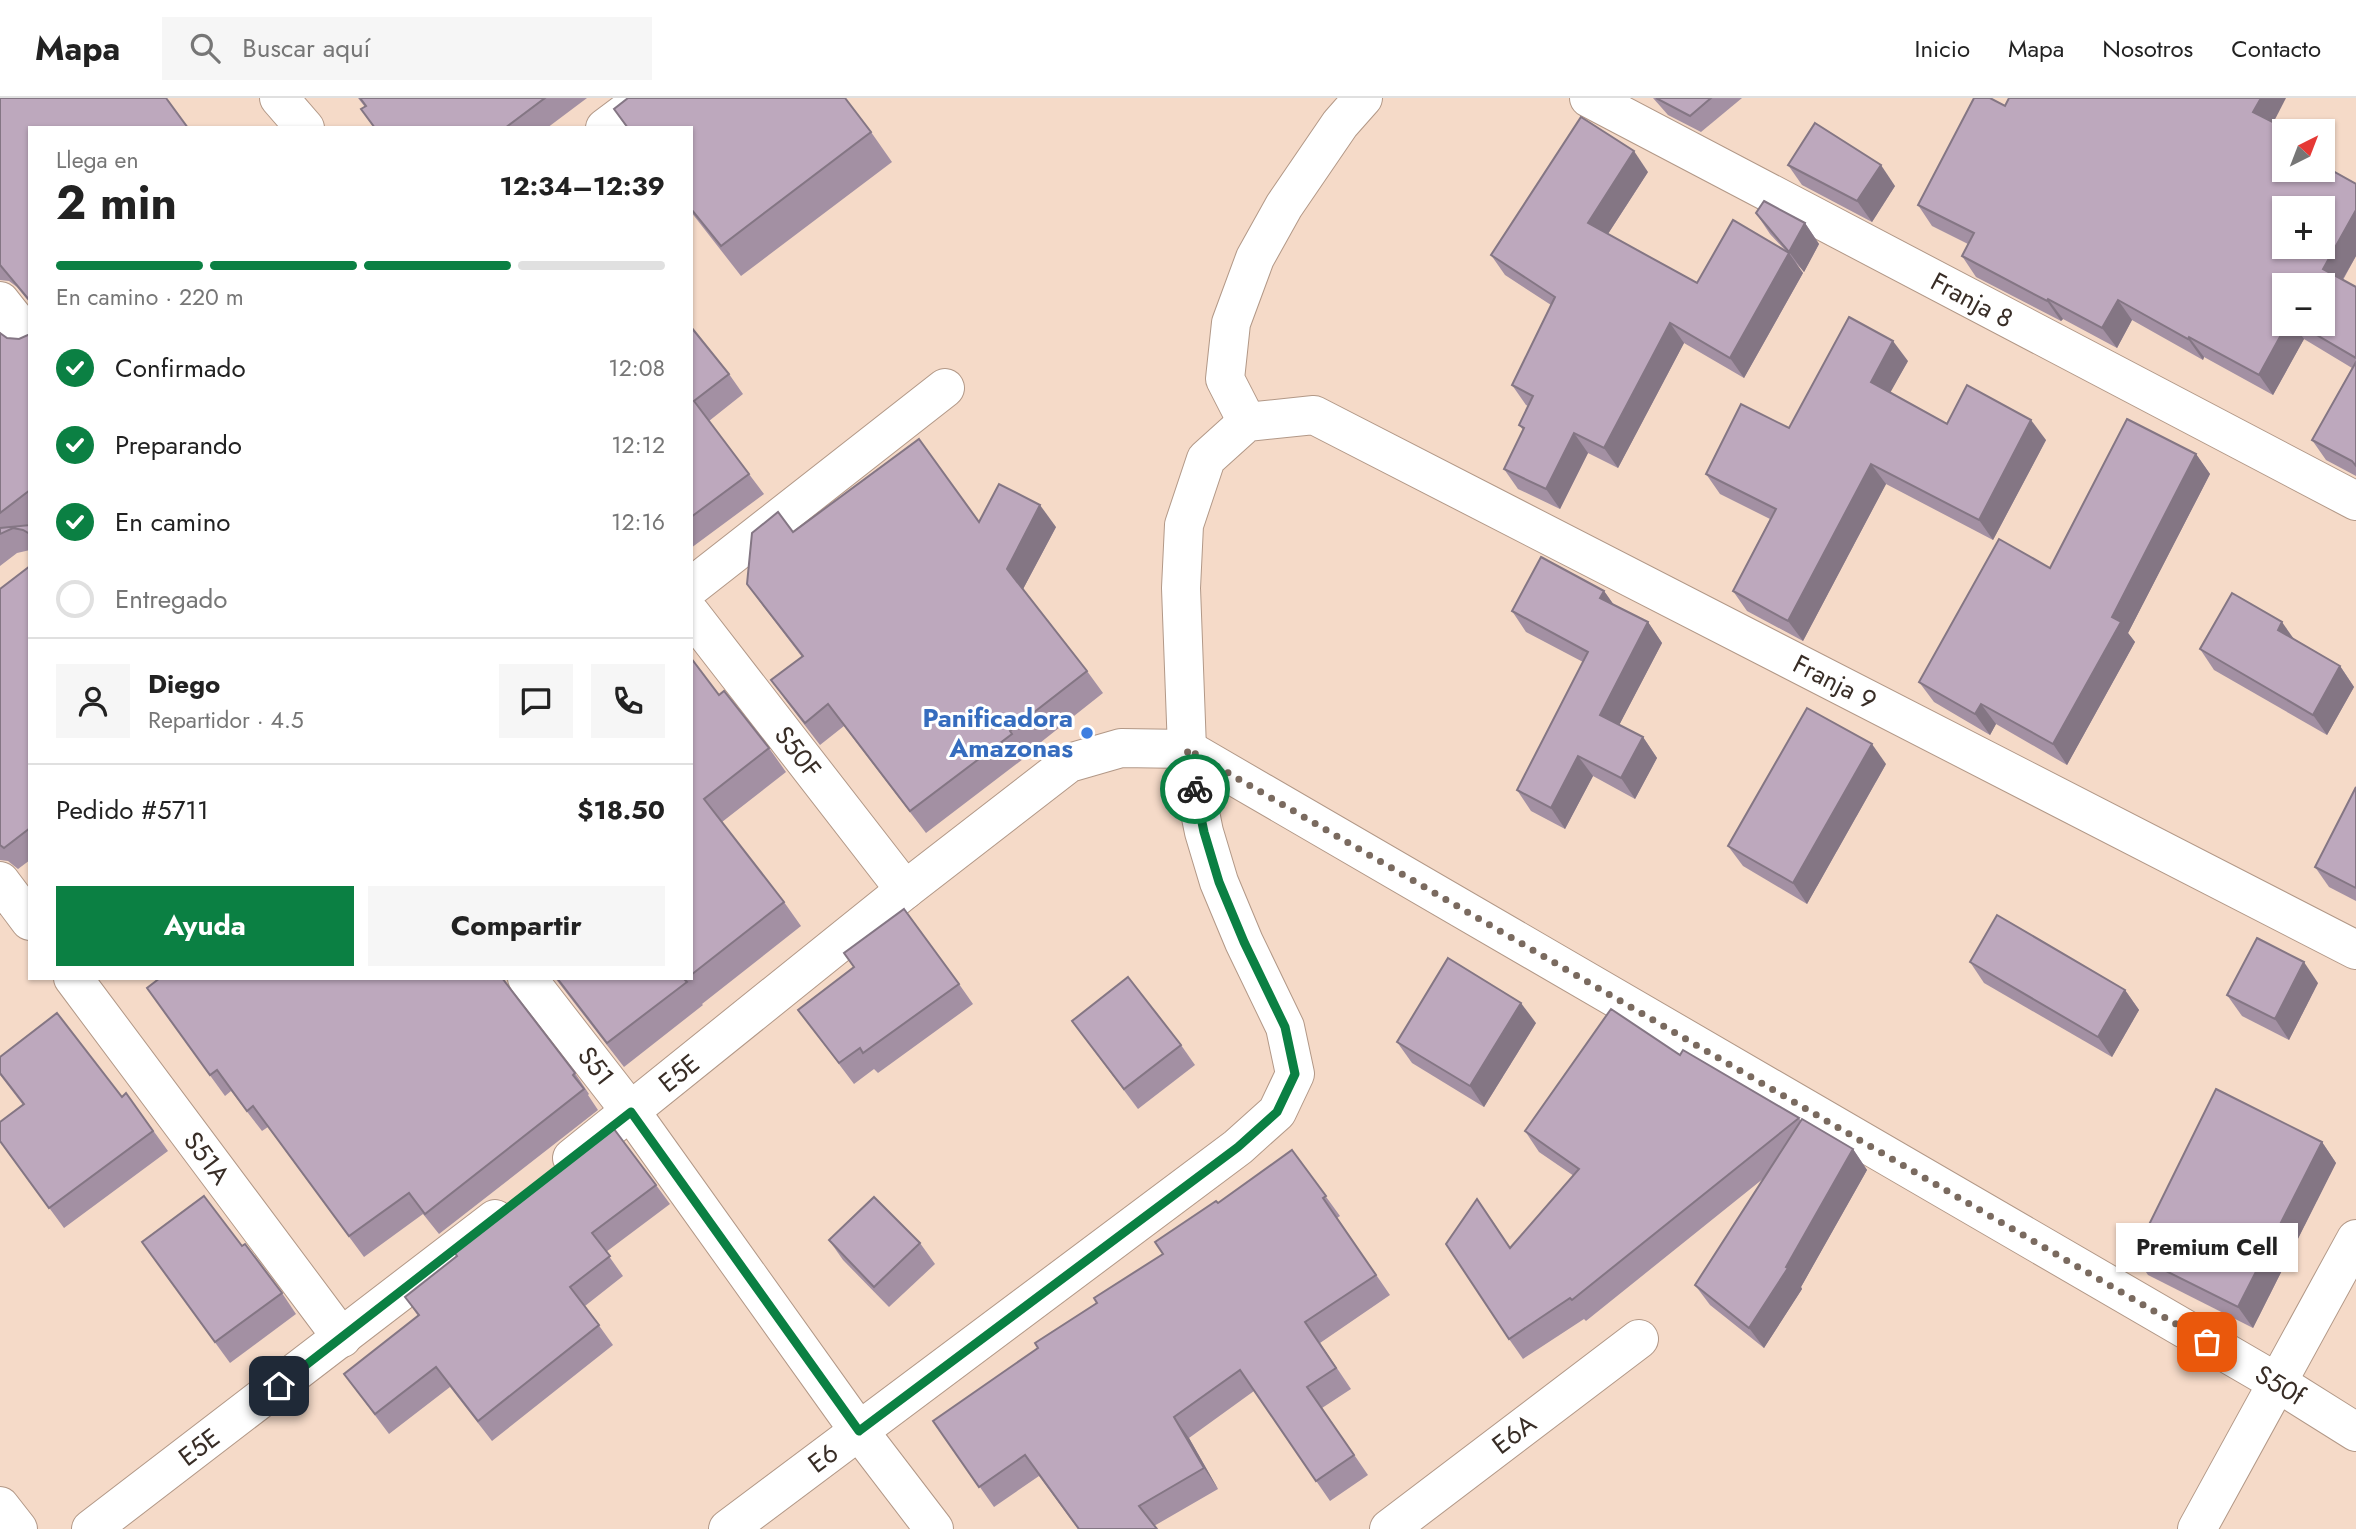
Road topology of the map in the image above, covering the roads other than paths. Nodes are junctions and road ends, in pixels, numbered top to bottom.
1 (279, 98) edge
2 (645, 98) edge
3 (1363, 98) edge
4 (1589, 98) edge
5 (303, 126) edge
6 (608, 126) edge
7 (0, 301) edge
8 (28, 336) edge
9 (945, 388) dead end
10 (1247, 422) junction
11 (2356, 501) edge
12 (693, 585) edge
13 (693, 617) edge
14 (1187, 749) junction
15 (0, 881) edge
16 (905, 890) junction
17 (28, 918) edge
18 (2356, 950) edge
19 (74, 980) edge
20 (529, 980) edge
21 (631, 1112) junction
22 (2356, 1239) edge
23 (342, 1338) junction
24 (1639, 1339) dead end
25 (2278, 1383) junction
26 (859, 1431) junction
27 (2356, 1432) edge
28 (0, 1506) edge
29 (18, 1529) edge
30 (91, 1529) edge
31 (728, 1529) edge
32 (934, 1529) edge
33 (1389, 1529) edge
34 (2197, 1529) edge

1 - 5 street
2 - 6 street
3 - 10 street
4 - 11 street, Franja 8
7 - 8 street
9 - 12 street
10 - 14 street, E6
10 - 18 street, Franja 9
13 - 16 street, S50F
14 - 16 street, E5E
14 - 25 street, S50f
14 - 26 street, E6
15 - 17 street
16 - 21 street, E5E
19 - 23 street, S51A
20 - 21 street, S51
21 - 23 street, E5E
21 - 26 street, S51
22 - 25 street
23 - 30 street, E5E
24 - 33 street, E6A
25 - 27 street, S50f
25 - 34 street
26 - 31 street, E6
26 - 32 street, S51
28 - 29 street

